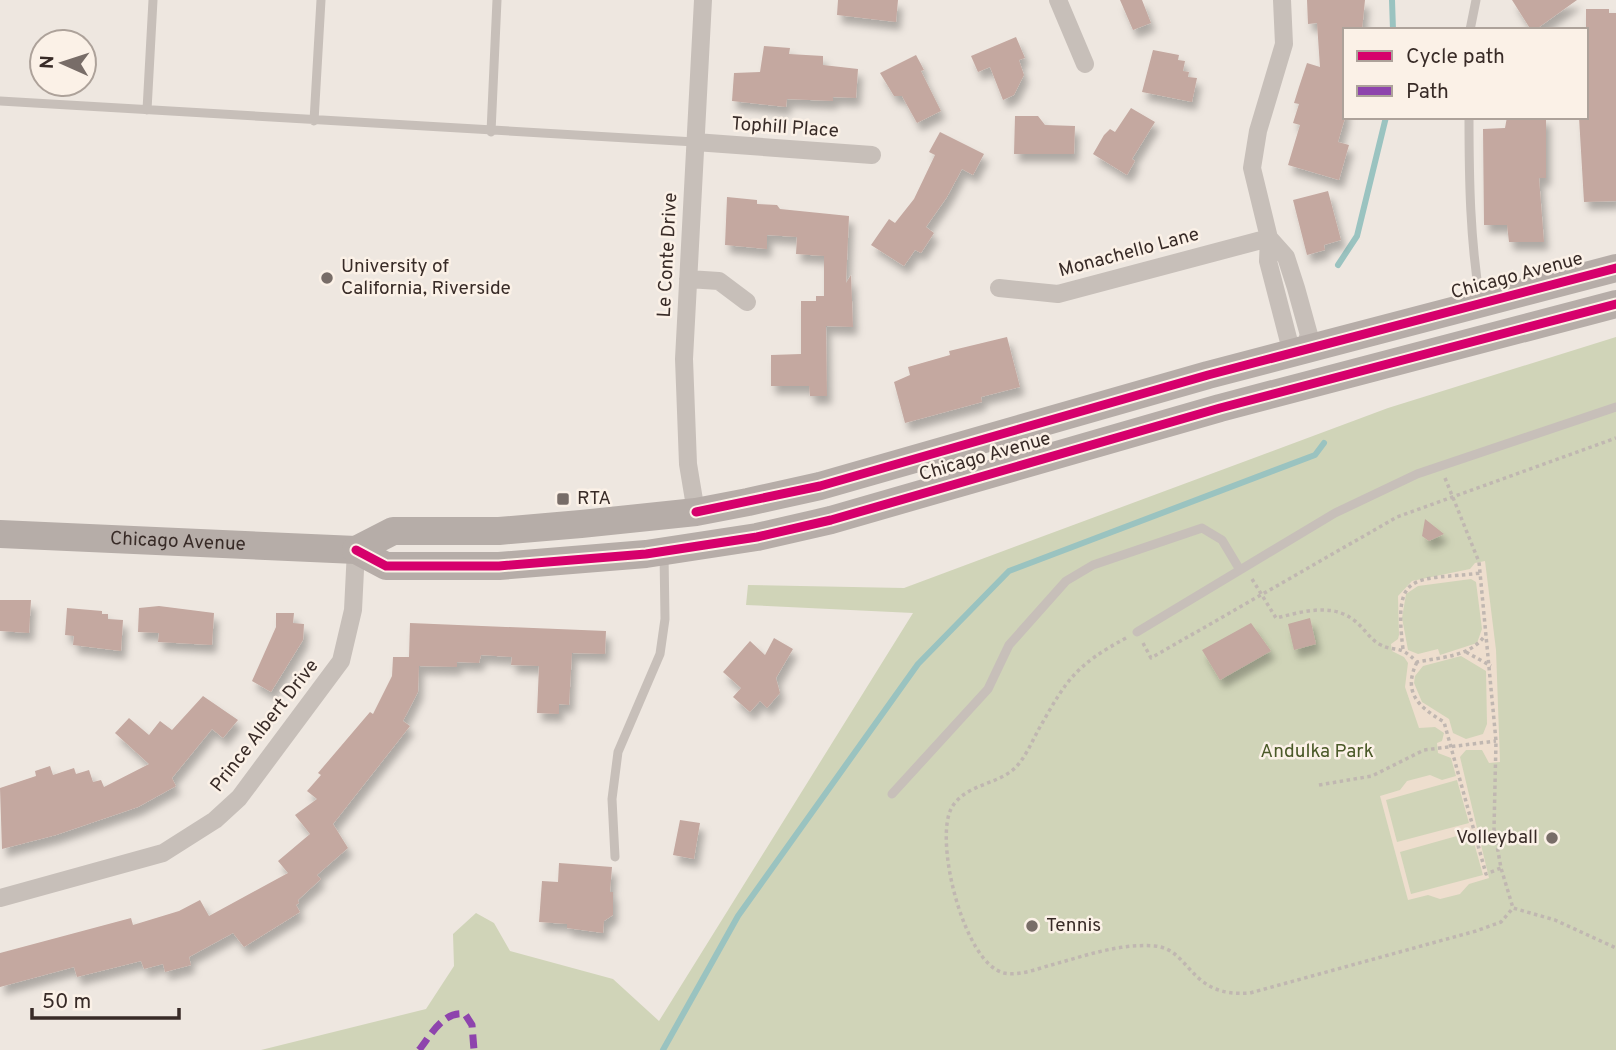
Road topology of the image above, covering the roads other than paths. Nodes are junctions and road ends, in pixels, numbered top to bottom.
1 (153, 0) edge
2 (321, 0) edge
3 (498, 0) edge
4 (703, 0) edge
5 (1058, 0) edge
6 (1282, 0) edge
7 (1476, 0) edge
8 (1470, 28) edge
9 (1085, 64) dead end
10 (0, 101) edge
11 (146, 110) junction
12 (1469, 119) edge
13 (314, 121) junction
14 (491, 132) junction
15 (695, 142) junction
16 (872, 155) dead end
17 (1269, 238) junction
18 (1616, 268) edge
19 (688, 279) junction
20 (999, 288) dead end
21 (747, 302) dead end
22 (1480, 303) junction
23 (1616, 304) edge
24 (1303, 351) junction
25 (1616, 407) edge
26 (696, 512) junction
27 (0, 534) edge
28 (757, 537) junction
29 (356, 550) junction
30 (664, 552) junction
31 (551, 562) junction
32 (1242, 568) junction
33 (1137, 632) road end
34 (892, 794) dead end
35 (615, 857) dead end
36 (0, 898) edge

1 - 11 lane
2 - 13 lane
3 - 14 lane
4 - 15 street, Le Conte Drive
5 - 9 street
6 - 17 street
7 - 8 lane
10 - 11 lane
11 - 13 lane
12 - 22 lane
13 - 14 lane
14 - 15 lane
15 - 16 street, Tophill Place
15 - 19 street, Le Conte Drive
17 - 20 street, Monachello Lane
17 - 24 street
18 - 22 main road, Chicago Avenue
19 - 21 street
19 - 26 street, Le Conte Drive
22 - 24 main road, Chicago Avenue
23 - 28 main road, Chicago Avenue
24 - 26 main road, Chicago Avenue
25 - 32 lane
26 - 28 main road
26 - 29 main road, Chicago Avenue
26 - 31 main road
27 - 29 main road, Chicago Avenue
28 - 30 main road, Chicago Avenue
29 - 31 main road, Chicago Avenue
29 - 36 street, Prince Albert Drive
30 - 31 main road, Chicago Avenue
30 - 35 lane
32 - 33 lane
32 - 34 lane

